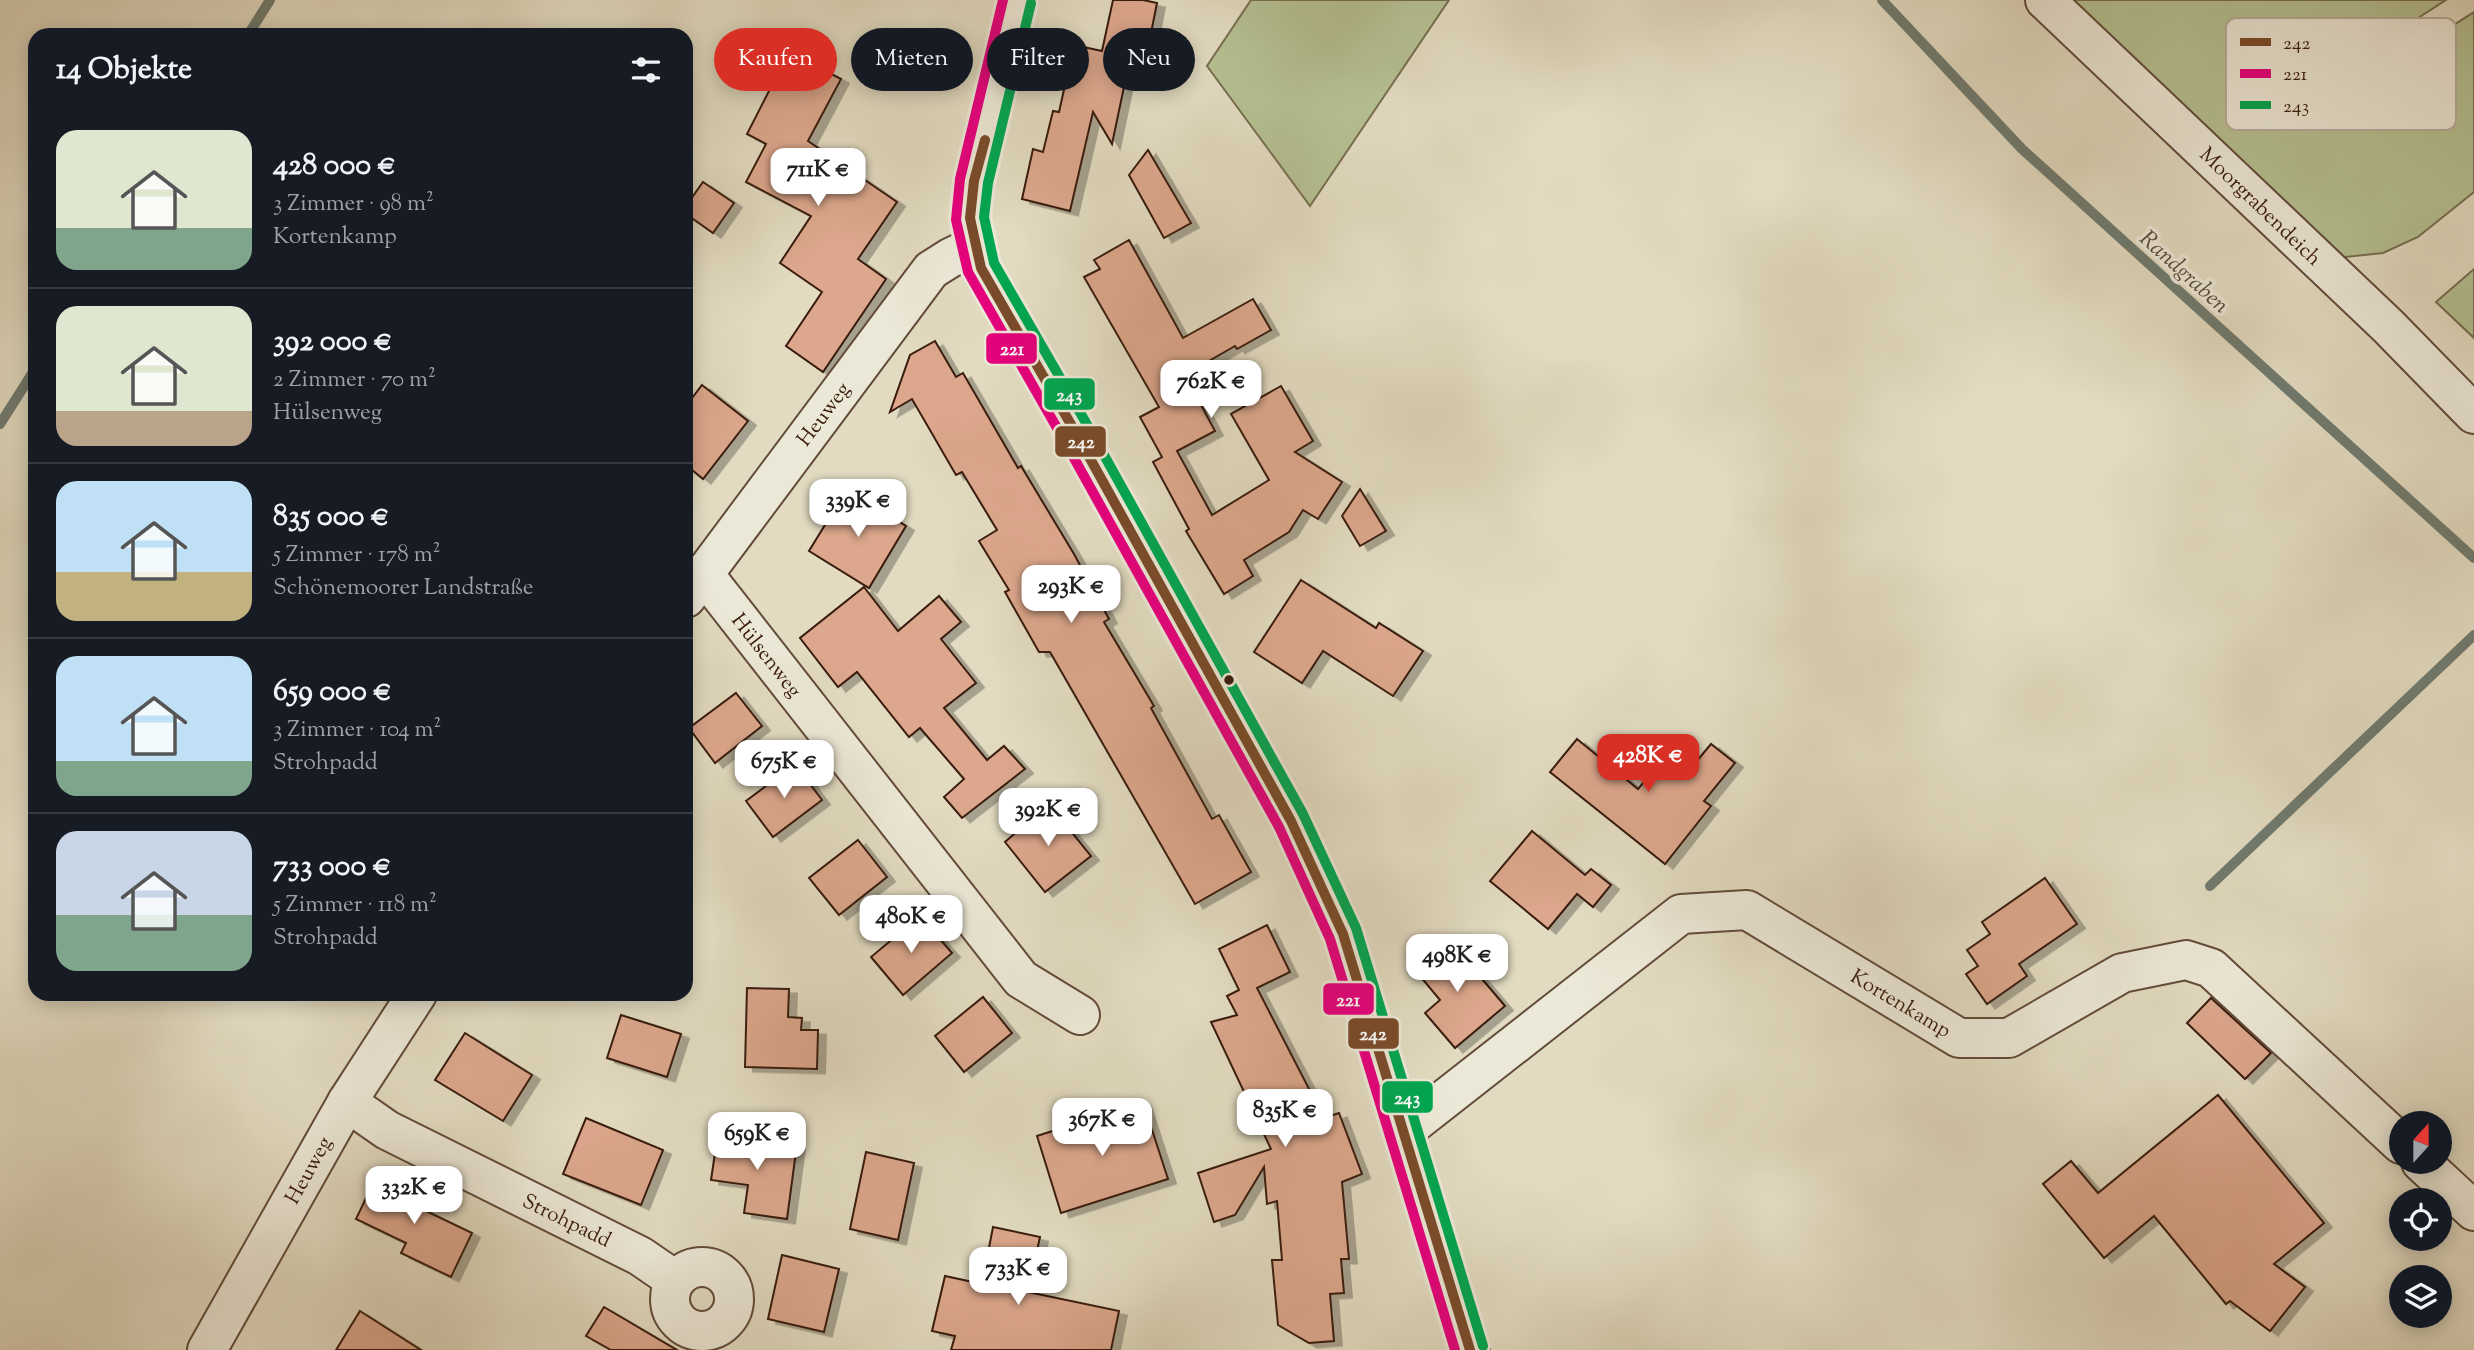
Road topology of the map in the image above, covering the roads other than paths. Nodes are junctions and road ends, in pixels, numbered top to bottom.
1 (1017, 0) edge
2 (2045, 0) edge
3 (975, 246) junction
4 (2474, 414) edge
5 (694, 585) edge
6 (412, 1001) edge
7 (1080, 1015) dead end
8 (346, 1102) junction
9 (1404, 1131) junction
10 (2389, 1133) edge
11 (2434, 1174) edge
12 (2474, 1211) edge
13 (727, 1337) edge
14 (206, 1350) edge
15 (1470, 1350) edge

1 - 3 street
2 - 4 street, Moorgrabendeich
3 - 5 street, Heuweg
3 - 9 street
5 - 7 street, Hülsenweg
6 - 8 street, Heuweg
8 - 13 street, Strohpadd
8 - 14 street, Heuweg
9 - 10 street, Kortenkamp
9 - 15 street
11 - 12 street

